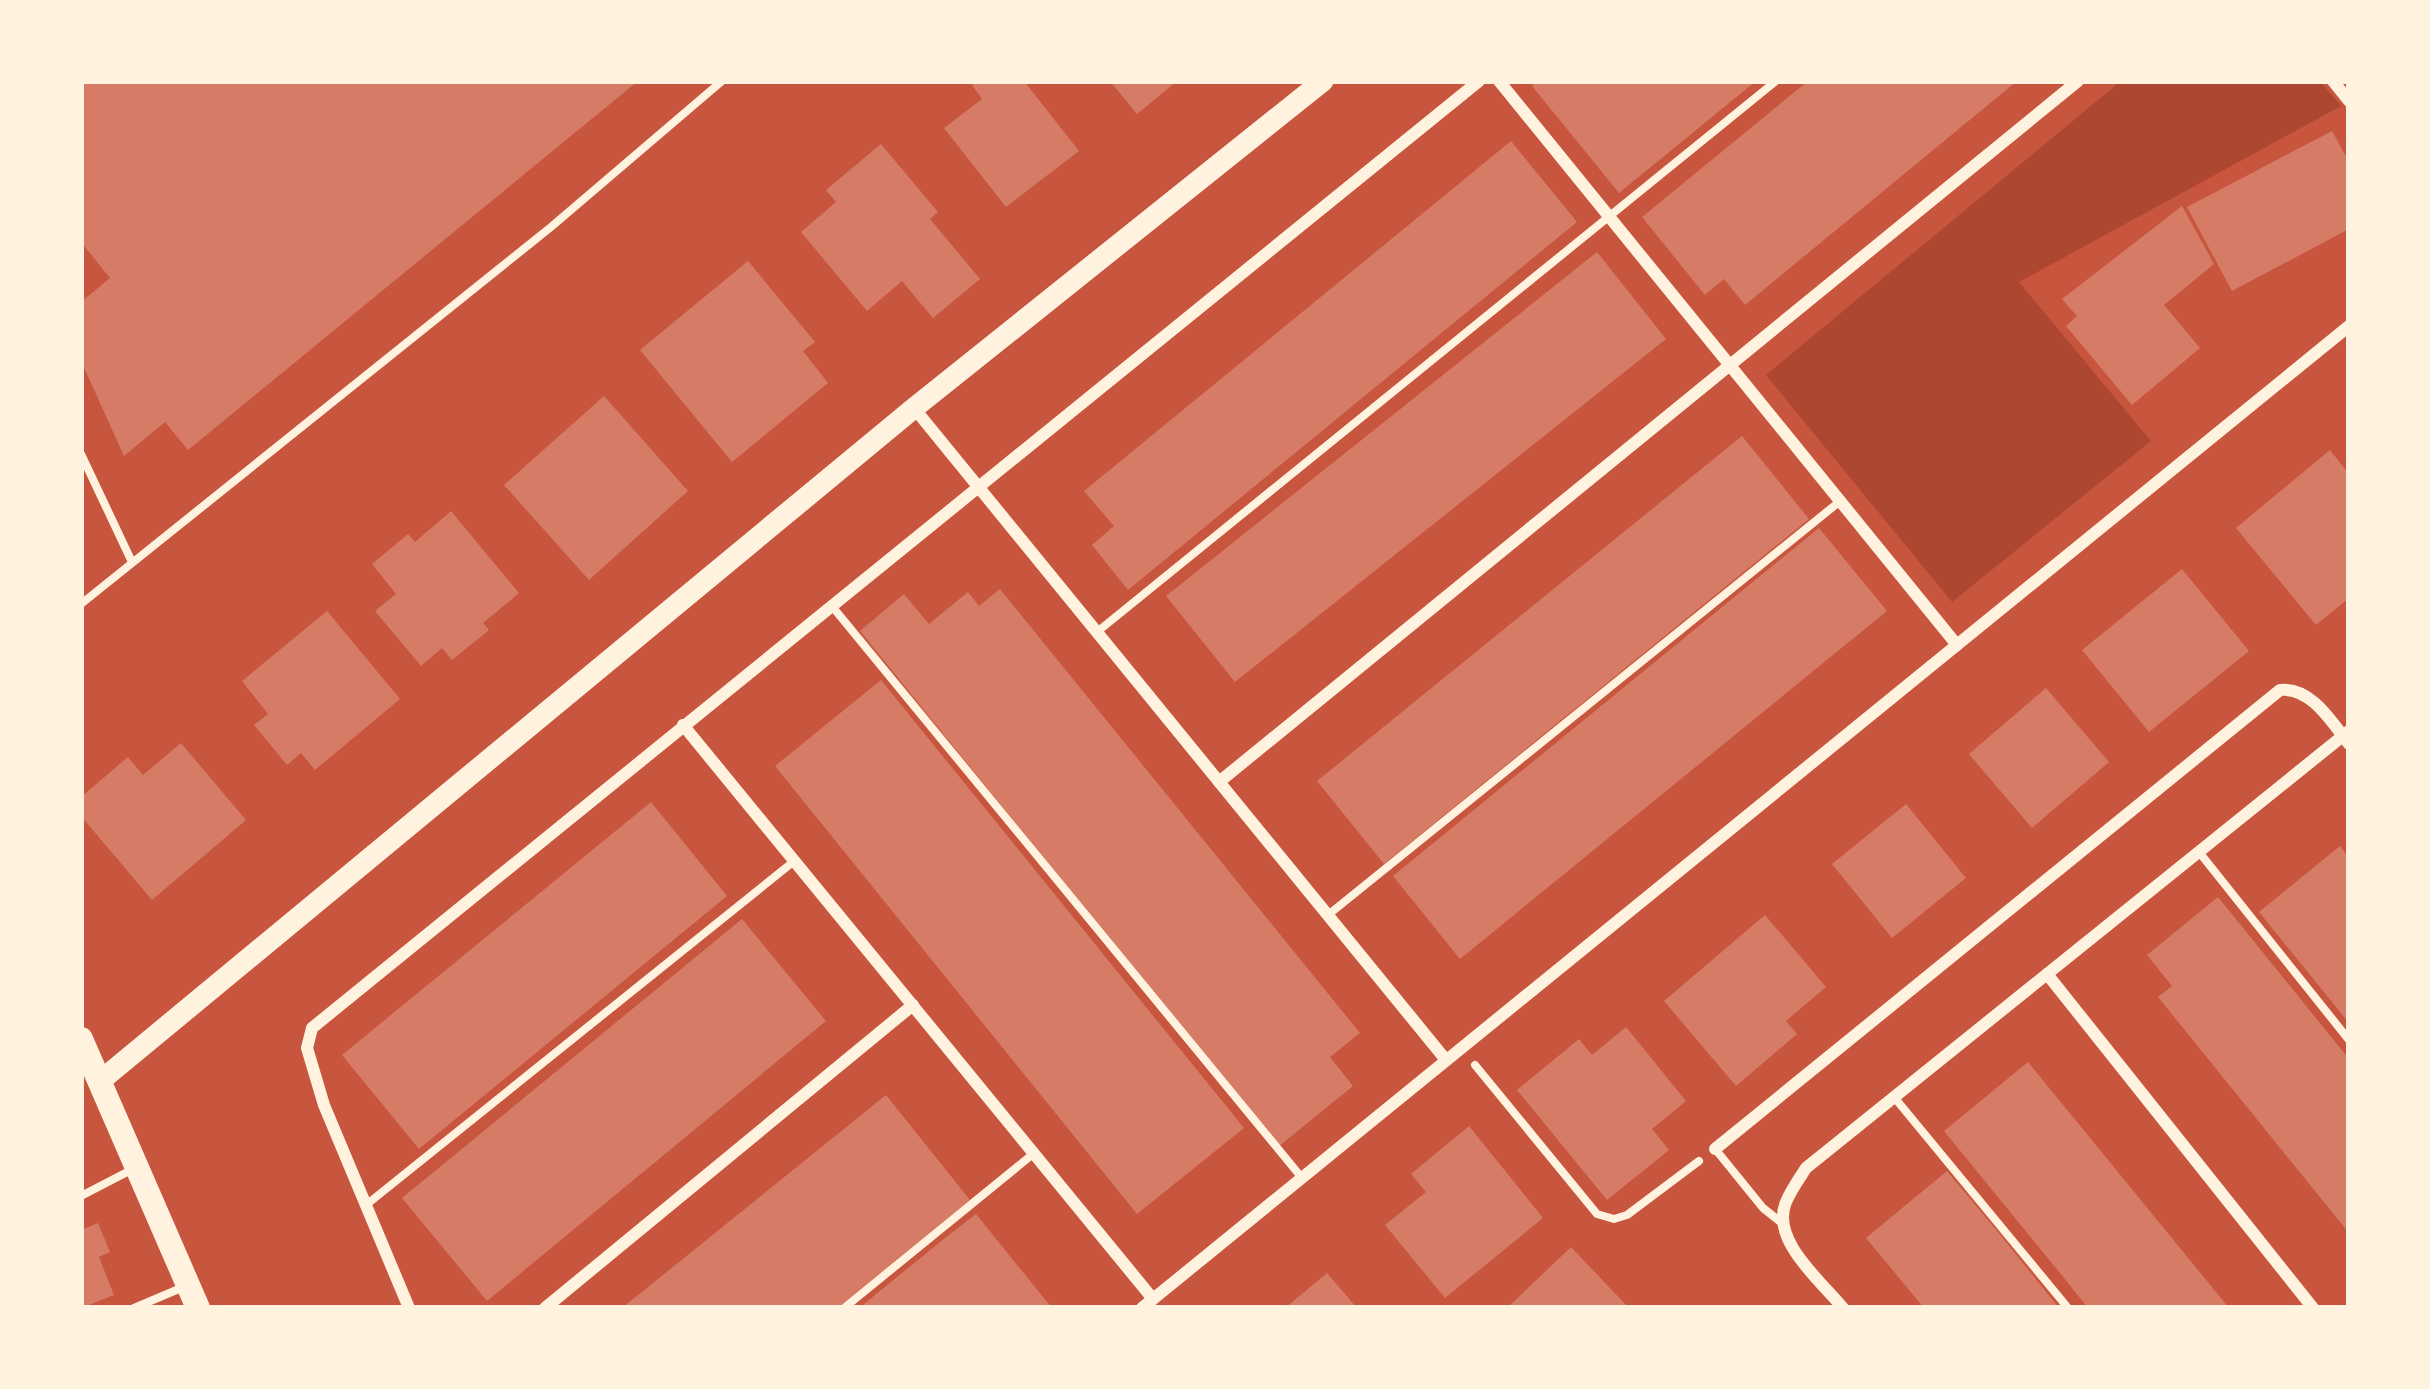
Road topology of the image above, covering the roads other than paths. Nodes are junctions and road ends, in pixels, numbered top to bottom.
1 (722, 81) edge
2 (1323, 81) edge
3 (1479, 81) edge
4 (1498, 81) edge
5 (1776, 81) edge
6 (2078, 81) edge
7 (2332, 81) edge
8 (2347, 94) edge
9 (1610, 217) junction
10 (2349, 326) edge
11 (1730, 365) junction
12 (914, 408) junction
13 (81, 454) edge
14 (978, 486) junction
15 (1840, 501) junction
16 (132, 562) junction
17 (81, 604) edge
18 (831, 605) junction
19 (1097, 632) junction
20 (1958, 645) junction
21 (683, 725) junction
22 (2347, 737) edge
23 (1219, 782) junction
24 (2199, 852) junction
25 (794, 861) junction
26 (1328, 915) junction
27 (2047, 974) junction
28 (913, 1005) junction
29 (2349, 1040) edge
30 (1446, 1060) junction
31 (88, 1062) edge
32 (1894, 1097) junction
33 (1715, 1149) joint
34 (1034, 1153) junction
35 (136, 1167) junction
36 (1302, 1178) junction
37 (81, 1196) edge
38 (366, 1205) junction
39 (1782, 1223) junction
40 (193, 1297) edge
41 (1148, 1304) edge
42 (134, 1308) edge
43 (410, 1308) edge
44 (545, 1308) edge
45 (844, 1308) edge
46 (1843, 1308) edge
47 (2068, 1308) edge
48 (2313, 1308) edge

1 - 16 lane
2 - 12 street
3 - 14 street
4 - 9 street
5 - 9 lane
6 - 11 street
7 - 8 street
9 - 11 street
9 - 19 lane
10 - 20 street
11 - 15 street
11 - 23 street
12 - 14 street
12 - 31 street
13 - 16 lane
14 - 18 street
14 - 19 street
15 - 20 street
15 - 26 lane
16 - 17 lane
18 - 21 street
18 - 36 lane
19 - 23 street
20 - 30 street
21 - 25 street
21 - 38 street
22 - 24 street
22 - 33 street
23 - 26 street
24 - 27 street
24 - 29 lane
25 - 28 street
25 - 38 lane
26 - 30 street
27 - 32 street
27 - 48 street
28 - 34 street
28 - 44 street
30 - 36 street
31 - 35 main road
32 - 39 street
32 - 47 lane
33 - 39 lane
34 - 41 street
34 - 45 lane
35 - 37 lane
35 - 40 main road
36 - 41 street
38 - 43 street
39 - 46 street
40 - 42 lane

